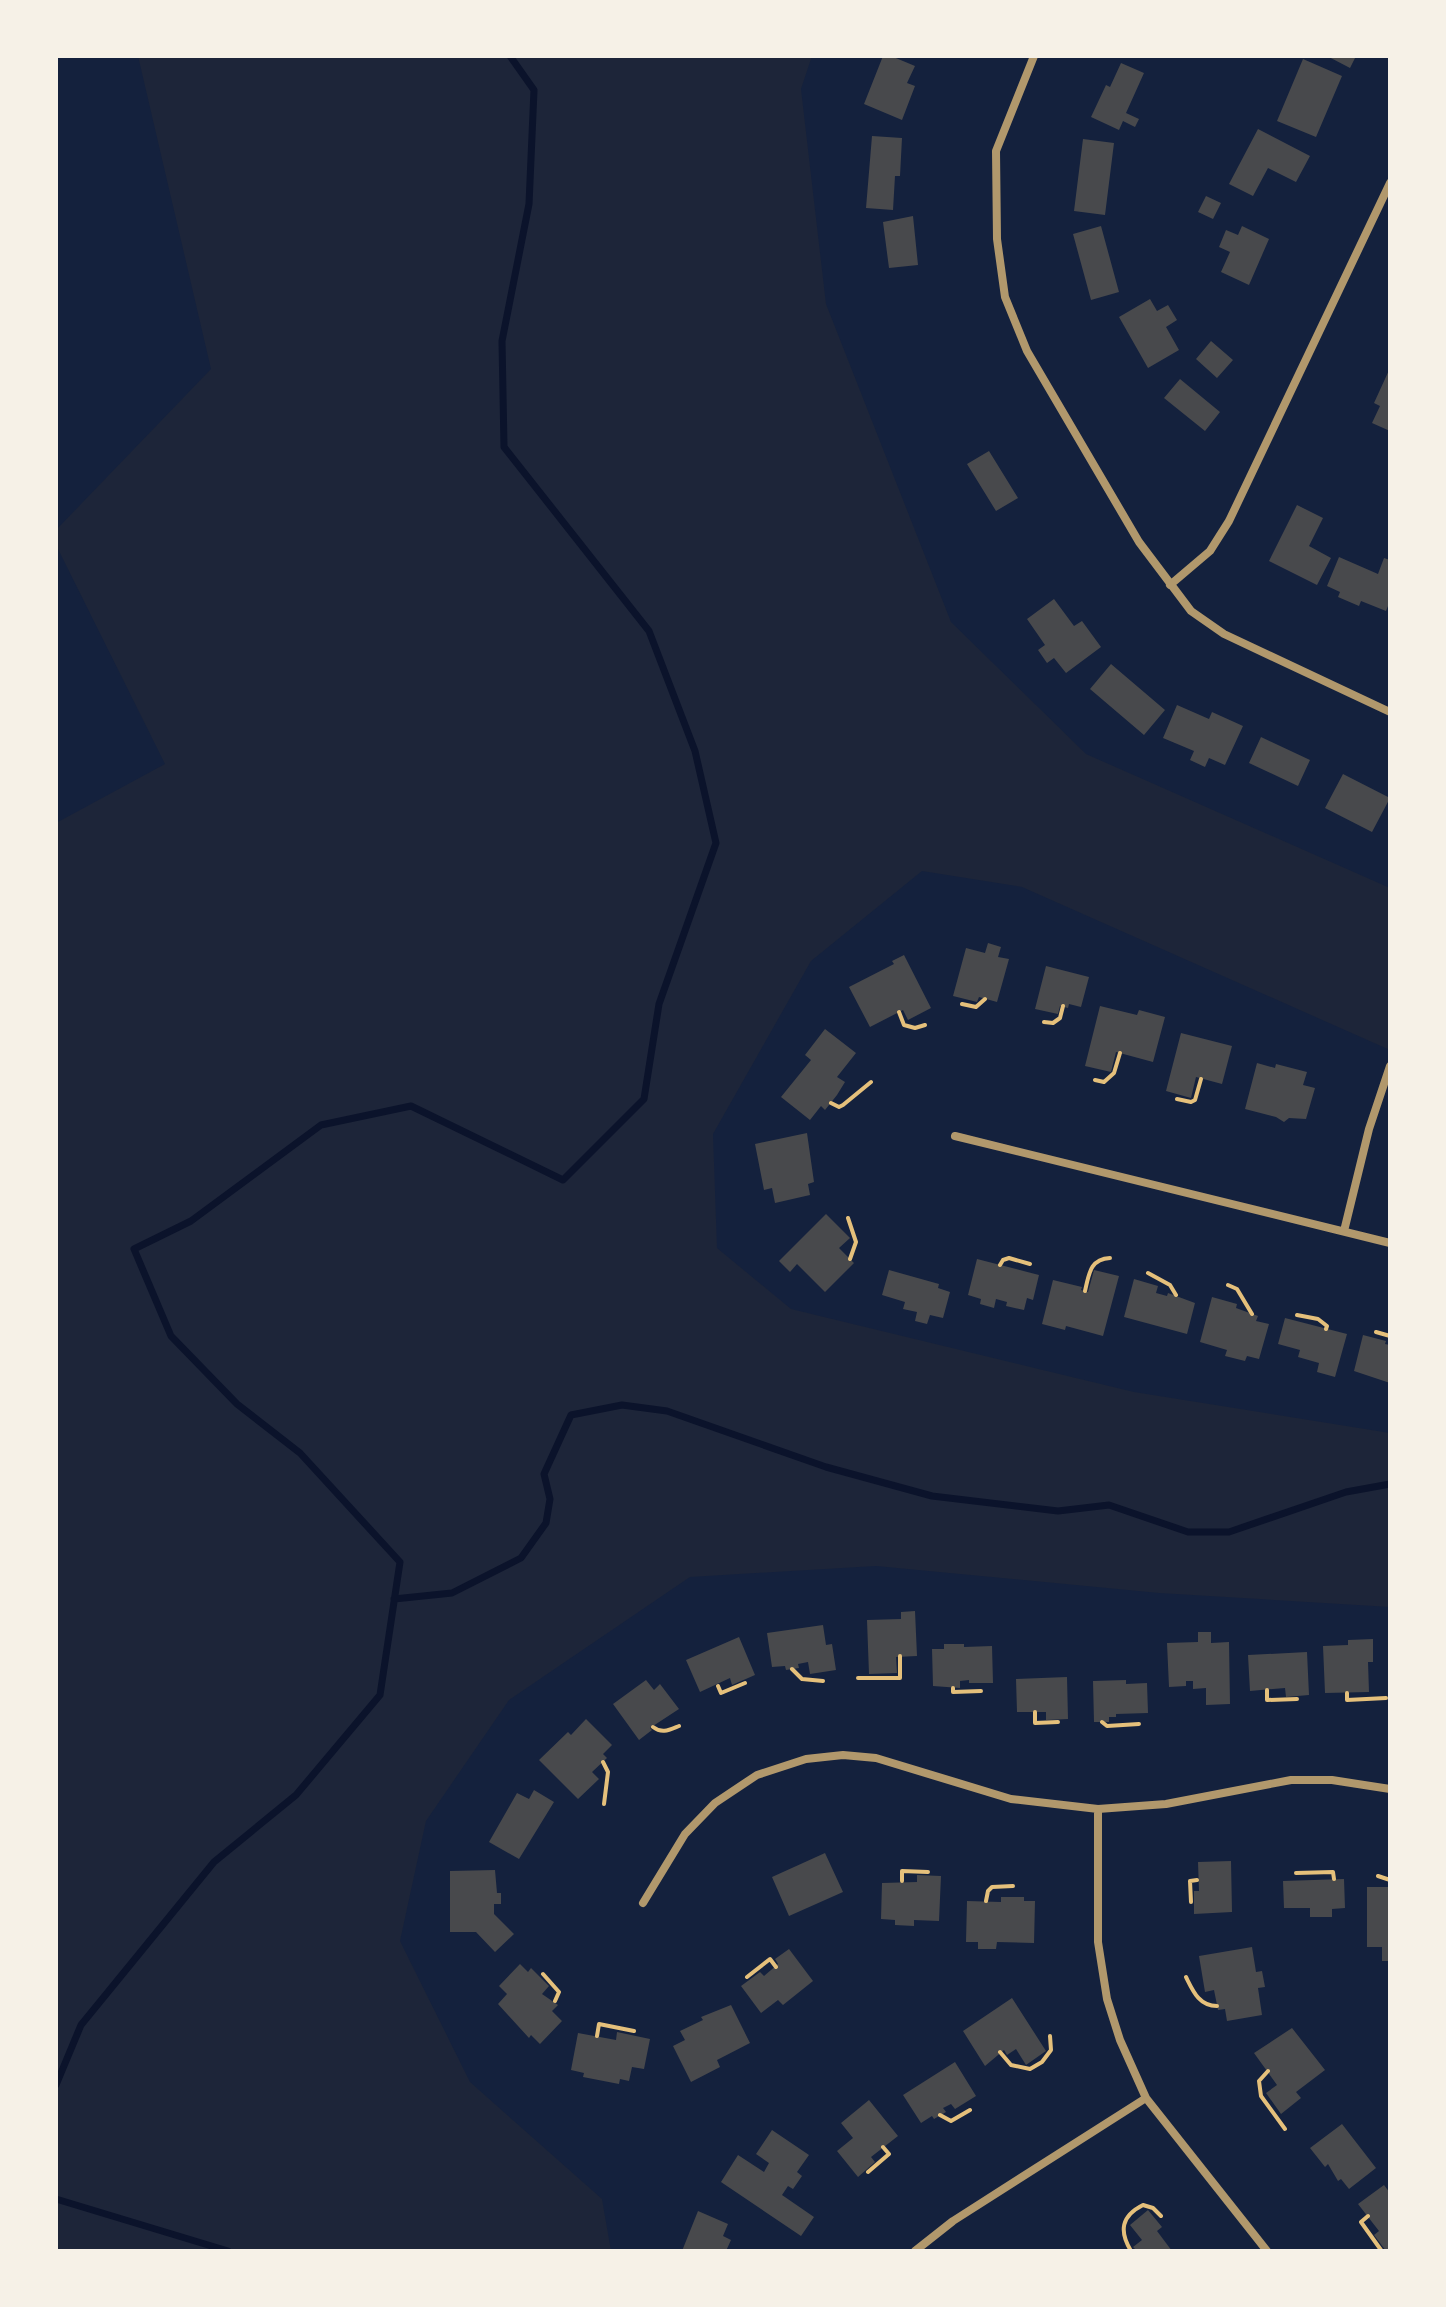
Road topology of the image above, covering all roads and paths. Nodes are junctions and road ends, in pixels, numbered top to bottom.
1 (1034, 56) edge
2 (1390, 183) edge
3 (1170, 585) junction
4 (1390, 712) edge
5 (985, 999) dead end
6 (962, 1004) dead end
7 (1063, 1006) dead end
8 (899, 1012) dead end
9 (1044, 1022) dead end
10 (925, 1025) dead end
11 (1120, 1053) dead end
12 (1390, 1066) edge
13 (1201, 1079) dead end
14 (1095, 1080) dead end
15 (871, 1082) dead end
16 (1177, 1099) dead end
17 (831, 1103) dead end
18 (955, 1136) dead end
19 (848, 1218) dead end
20 (1344, 1231) junction
21 (1390, 1243) edge
22 (1110, 1258) dead end
23 (850, 1259) dead end
24 (1030, 1264) dead end
25 (1000, 1265) dead end
26 (1148, 1273) dead end
27 (1228, 1285) dead end
28 (1085, 1291) dead end
29 (1176, 1295) dead end
30 (1252, 1314) dead end
31 (1297, 1315) dead end
32 (1326, 1329) dead end
33 (1376, 1332) dead end
34 (1390, 1336) edge
35 (900, 1656) dead end
36 (792, 1669) dead end
37 (858, 1678) dead end
38 (823, 1681) dead end
39 (745, 1683) dead end
40 (718, 1686) dead end
41 (953, 1688) dead end
42 (1267, 1690) dead end
43 (981, 1691) dead end
44 (1347, 1693) dead end
45 (1386, 1698) dead end
46 (1297, 1699) dead end
47 (1035, 1712) dead end
48 (1058, 1722) dead end
49 (1102, 1722) dead end
50 (1139, 1724) dead end
51 (679, 1726) dead end
52 (653, 1727) dead end
53 (603, 1762) dead end
54 (1390, 1789) edge
55 (604, 1804) dead end
56 (1098, 1809) junction
57 (928, 1872) dead end
58 (1296, 1873) dead end
59 (1378, 1876) dead end
60 (1334, 1879) dead end
61 (1197, 1880) dead end
62 (1390, 1880) edge
63 (902, 1881) dead end
64 (1013, 1886) dead end
65 (986, 1901) dead end
66 (1191, 1902) dead end
67 (643, 1903) dead end
68 (776, 1967) dead end
69 (543, 1974) dead end
70 (747, 1977) dead end
71 (1186, 1977) dead end
72 (555, 2001) dead end
73 (1217, 2006) dead end
74 (634, 2031) dead end
75 (597, 2036) dead end
76 (1050, 2036) dead end
77 (1000, 2052) dead end
78 (1268, 2071) dead end
79 (1146, 2098) junction
80 (970, 2110) dead end
81 (940, 2115) dead end
82 (1285, 2129) dead end
83 (883, 2147) dead end
84 (868, 2172) dead end
85 (1161, 2216) dead end
86 (1368, 2216) dead end
87 (1381, 2250) edge
88 (915, 2251) edge
89 (1131, 2251) edge
90 (1267, 2251) edge

1 - 3 street
2 - 3 street
3 - 4 street
5 - 6 path
7 - 9 path
8 - 10 path
11 - 14 path
12 - 20 street
13 - 16 path
15 - 17 path
18 - 20 street
19 - 23 path
20 - 21 street
22 - 28 path
24 - 25 path
26 - 29 path
27 - 30 path
31 - 32 path
33 - 34 path
35 - 37 path
36 - 38 path
39 - 40 path
41 - 43 path
42 - 46 path
44 - 45 path
47 - 48 path
49 - 50 path
51 - 52 path
53 - 55 path
54 - 56 street
56 - 67 street
56 - 79 street
57 - 63 path
58 - 60 path
59 - 62 path
61 - 66 path
64 - 65 path
68 - 70 path
69 - 72 path
71 - 73 path
74 - 75 path
76 - 77 path
78 - 82 path
79 - 88 street
79 - 90 street
80 - 81 path
83 - 84 path
85 - 89 path
86 - 87 path

